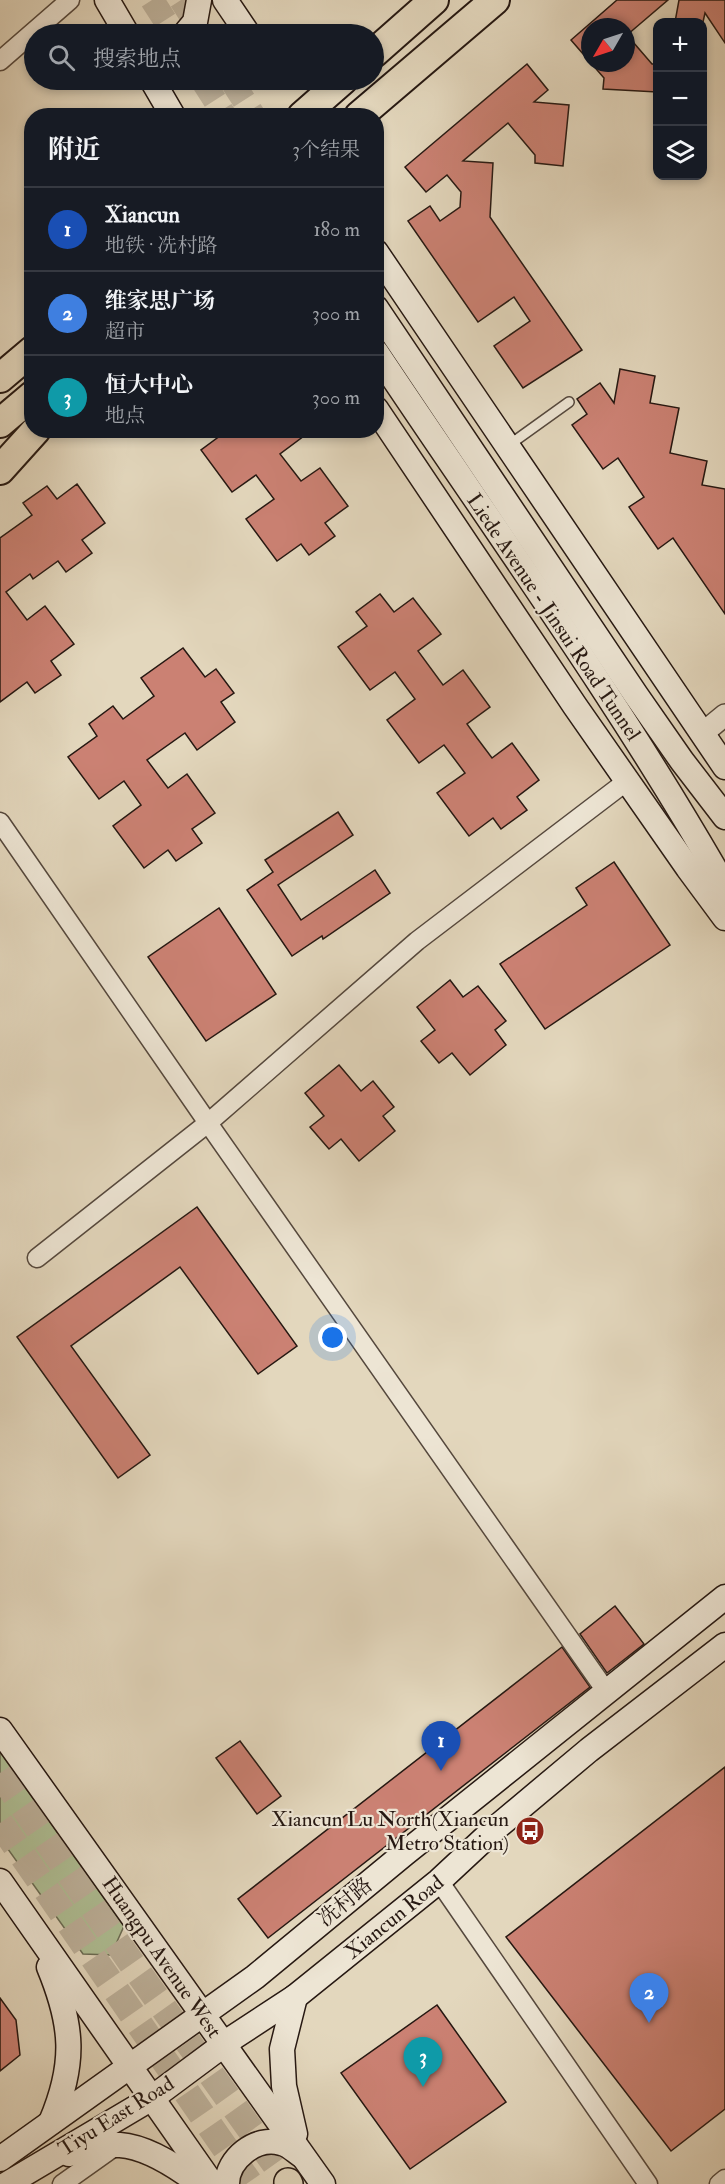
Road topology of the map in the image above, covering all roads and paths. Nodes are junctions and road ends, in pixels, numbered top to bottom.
1 (70, 0) edge
2 (199, 0) edge
3 (225, 0) edge
4 (434, 0) edge
5 (495, 0) edge
6 (42, 24) edge
7 (193, 24) edge
8 (241, 24) edge
9 (384, 38) edge
10 (24, 40) edge
11 (0, 61) edge
12 (158, 90) edge
13 (332, 90) edge
14 (168, 108) edge
15 (311, 108) edge
16 (368, 108) edge
17 (385, 274) edge
18 (384, 320) edge
19 (24, 353) edge
20 (24, 357) edge
21 (0, 361) edge
22 (384, 364) edge
23 (0, 378) edge
24 (569, 402) dead end
25 (24, 403) edge
26 (384, 421) edge
27 (0, 423) edge
28 (29, 438) edge
29 (507, 447) junction
30 (0, 470) edge
31 (725, 715) edge
32 (703, 733) junction
33 (725, 767) edge
34 (627, 781) junction
35 (725, 817) edge
36 (0, 822) edge
37 (725, 887) edge
38 (725, 918) edge
39 (208, 1123) junction
40 (37, 1258) dead end
41 (725, 1597) edge
42 (725, 1645) edge
43 (606, 1691) junction
44 (0, 1730) edge
45 (0, 1881) edge
46 (439, 1881) junction
47 (33, 1928) junction
48 (295, 1997) junction
49 (204, 2015) junction
50 (224, 2044) junction
51 (130, 2067) junction
52 (152, 2098) junction
53 (51, 2122) junction
54 (117, 2145) junction
55 (303, 2156) junction
56 (0, 2159) edge
57 (16, 2178) edge
58 (725, 2179) edge
59 (62, 2184) edge
60 (200, 2184) edge
61 (212, 2184) edge
62 (227, 2184) edge
63 (323, 2184) edge
64 (648, 2184) edge
65 (719, 2184) edge

1 - 6 street
2 - 7 main road
3 - 8 main road
4 - 9 highway
5 - 16 highway
10 - 11 street
12 - 14 main road
13 - 15 highway
17 - 29 main road
18 - 35 main road, Liede Avenue - Jinsui Road Tunnel
19 - 21 highway
20 - 23 highway
22 - 37 main road, Liede Avenue - Jinsui Road Tunnel
24 - 29 lane
25 - 27 highway
26 - 34 main road
28 - 30 highway
29 - 32 main road
31 - 32 street
32 - 33 main road
34 - 38 main road
34 - 39 street
36 - 39 street
39 - 40 street
39 - 43 street
41 - 43 main road, 冼村路
42 - 46 main road, Xiancun Road
43 - 49 main road, 冼村路
44 - 49 main road, Huangpu Avenue West
45 - 47 main road
46 - 48 main road, Xiancun Road
46 - 64 street
47 - 51 main road
47 - 53 main road
48 - 50 main road, Xiancun Road
48 - 55 main road
49 - 50 main road, Huangpu Avenue West
49 - 51 main road, 冼村路
50 - 52 main road, Tiyu East Road
50 - 55 main road, Huangpu Avenue West
51 - 52 main road
51 - 53 main road, Tiyu East Road
52 - 57 main road, Tiyu East Road
52 - 61 main road
53 - 56 main road, Tiyu East Road
54 - 57 main road
54 - 59 street
54 - 60 main road
55 - 62 main road
55 - 63 main road, Huangpu Avenue West
58 - 65 street

